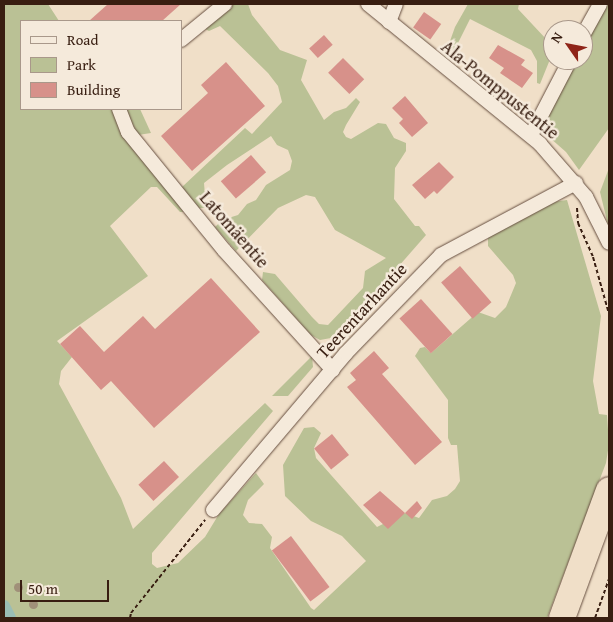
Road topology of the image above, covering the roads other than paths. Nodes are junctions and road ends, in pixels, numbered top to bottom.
1 (224, 4) edge
2 (368, 4) edge
3 (396, 4) edge
4 (600, 4) edge
5 (591, 20) edge
6 (389, 22) junction
7 (182, 39) edge
8 (565, 70) edge
9 (119, 110) edge
10 (531, 136) junction
11 (576, 183) junction
12 (609, 244) edge
13 (332, 370) junction
14 (609, 490) edge
15 (213, 510) road end
16 (562, 618) edge

1 - 7 street
2 - 6 street, Ala-Pomppustentie
3 - 6 street
4 - 5 street
6 - 10 street, Ala-Pomppustentie
8 - 10 street
9 - 13 street, Latomäentie
10 - 11 street, Ala-Pomppustentie
11 - 12 street, Ala-Pomppustentie
11 - 13 street, Teerentarhantie
13 - 15 street, Teerentarhantie
14 - 16 highway

